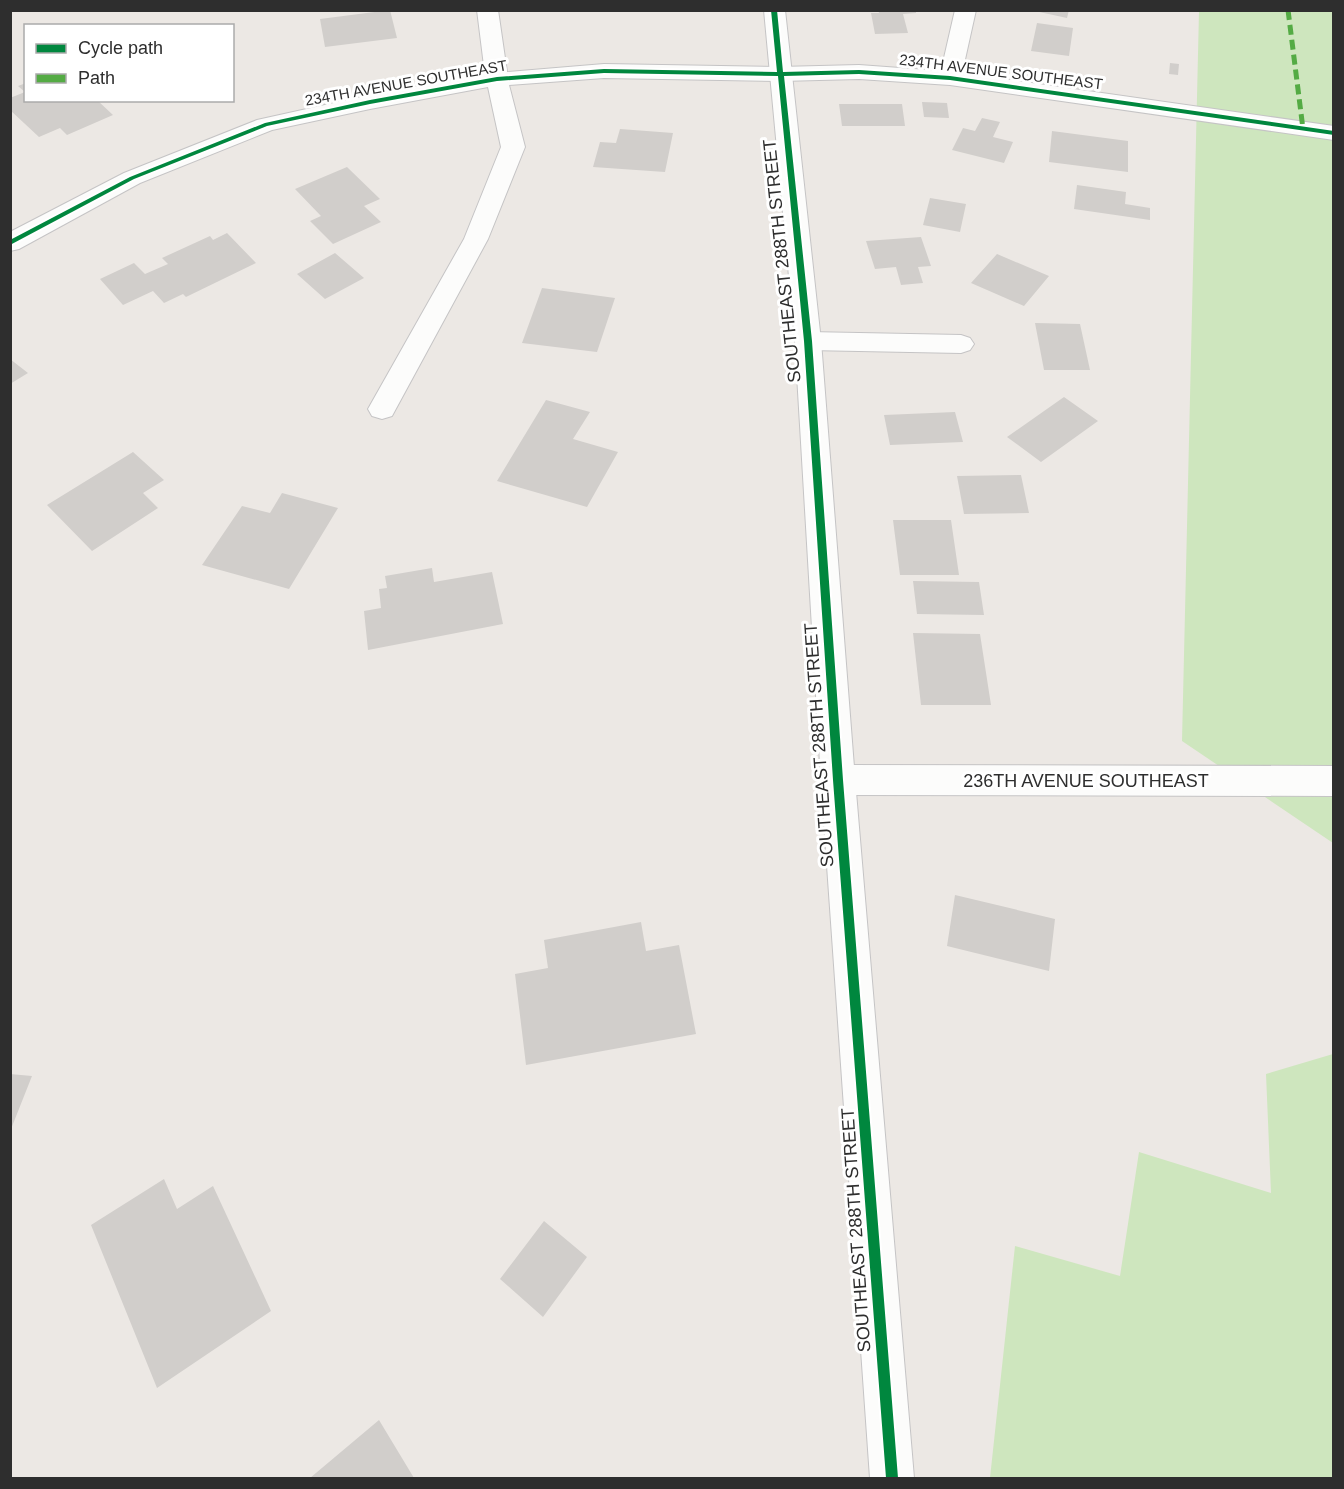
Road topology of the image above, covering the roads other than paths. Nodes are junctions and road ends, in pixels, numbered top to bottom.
1 (487, 10) edge
2 (774, 10) edge
3 (966, 10) edge
4 (780, 74) junction
5 (950, 78) junction
6 (497, 80) junction
7 (1334, 133) edge
8 (10, 243) edge
9 (808, 341) junction
10 (961, 344) dead end
11 (382, 409) dead end
12 (838, 780) junction
13 (1334, 782) edge
14 (892, 1479) edge

1 - 6 street
2 - 4 street, SOUTHEAST 288TH STREET
3 - 5 street
4 - 5 street, 234TH AVENUE SOUTHEAST
4 - 6 street, 234TH AVENUE SOUTHEAST
4 - 9 street, SOUTHEAST 288TH STREET
5 - 7 street, 234TH AVENUE SOUTHEAST
6 - 8 street, 234TH AVENUE SOUTHEAST
6 - 11 street
9 - 10 street
9 - 12 street, SOUTHEAST 288TH STREET
12 - 13 street, 236TH AVENUE SOUTHEAST
12 - 14 street, SOUTHEAST 288TH STREET

